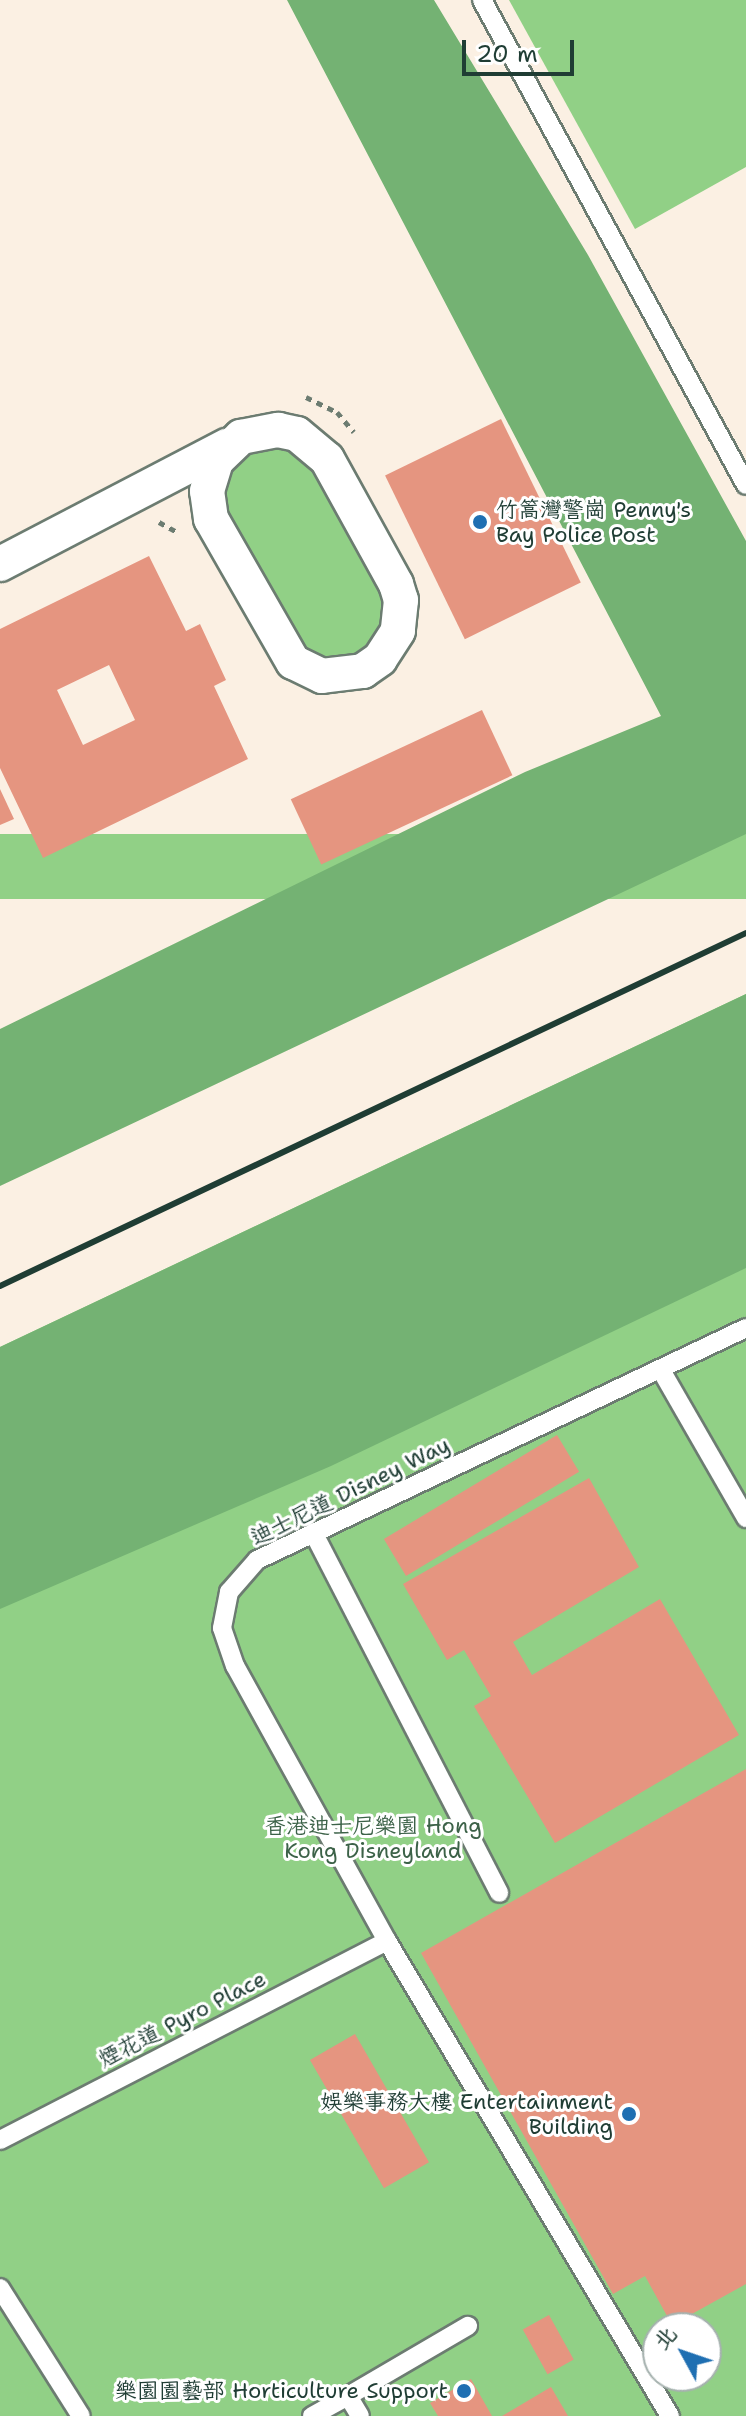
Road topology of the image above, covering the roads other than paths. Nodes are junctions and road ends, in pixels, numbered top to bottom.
1 (482, 0) edge
2 (241, 437) junction
3 (746, 485) edge
4 (144, 492) junction
5 (217, 531) junction
6 (0, 564) edge
7 (746, 1328) edge
8 (661, 1370) junction
9 (746, 1518) edge
10 (313, 1532) junction
11 (499, 1893) dead end
12 (387, 1941) junction
13 (0, 2140) edge
14 (0, 2288) edge
15 (468, 2326) dead end
16 (348, 2396) junction
17 (81, 2416) edge
18 (312, 2416) edge
19 (360, 2416) edge
20 (670, 2416) edge

1 - 3 lane
2 - 4 street
2 - 5 street
2 - 5 street
4 - 5 street
4 - 6 street
7 - 8 lane, 迪士尼道 Disney Way
8 - 9 lane
8 - 10 lane, 迪士尼道 Disney Way
10 - 11 lane
10 - 12 lane, 迪士尼道 Disney Way
12 - 13 lane, 煙花道 Pyro Place
12 - 20 lane, 迪士尼道 Disney Way
14 - 17 lane
15 - 16 lane
16 - 18 lane
16 - 19 lane

